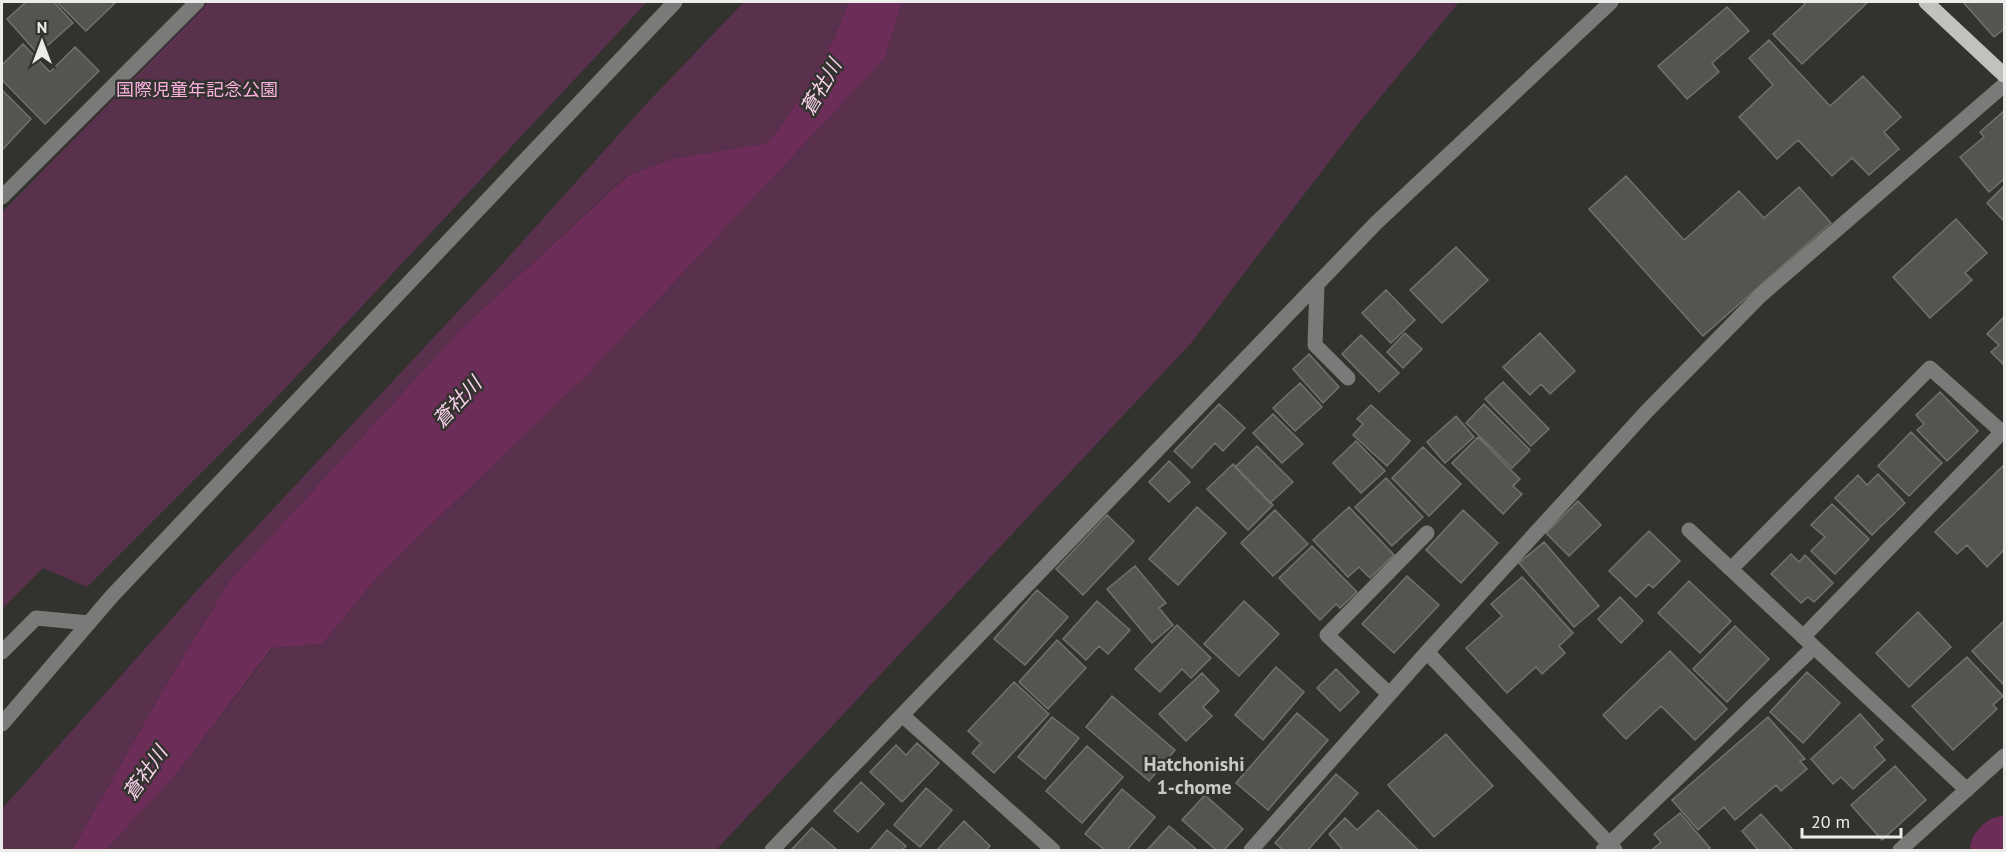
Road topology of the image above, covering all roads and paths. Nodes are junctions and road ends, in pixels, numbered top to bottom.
1 (197, 2) edge
2 (675, 2) edge
3 (1611, 2) edge
4 (1926, 2) edge
5 (2004, 75) edge
6 (2004, 86) edge
7 (2, 197) edge
8 (1317, 285) junction
9 (1348, 378) dead end
10 (2003, 431) edge
11 (1689, 530) dead end
12 (1427, 533) dead end
13 (1731, 569) junction
14 (89, 623) junction
15 (1808, 642) junction
16 (2, 652) edge
17 (1427, 652) junction
18 (1389, 694) junction
19 (902, 715) junction
20 (2, 724) edge
21 (2004, 756) edge
22 (1967, 790) junction
23 (1609, 848) edge
24 (772, 850) edge
25 (1053, 850) edge
26 (1251, 850) edge
27 (1900, 850) edge

1 - 7 street
2 - 14 street
3 - 8 street
4 - 5 main road
6 - 17 street
8 - 9 street
8 - 19 street
10 - 13 street
10 - 15 street
11 - 13 street
12 - 18 street
13 - 15 street
14 - 16 street
14 - 20 street
15 - 22 street
15 - 23 street
17 - 18 street
17 - 23 street
18 - 26 street
19 - 24 street
19 - 25 street
21 - 22 street
22 - 27 street

